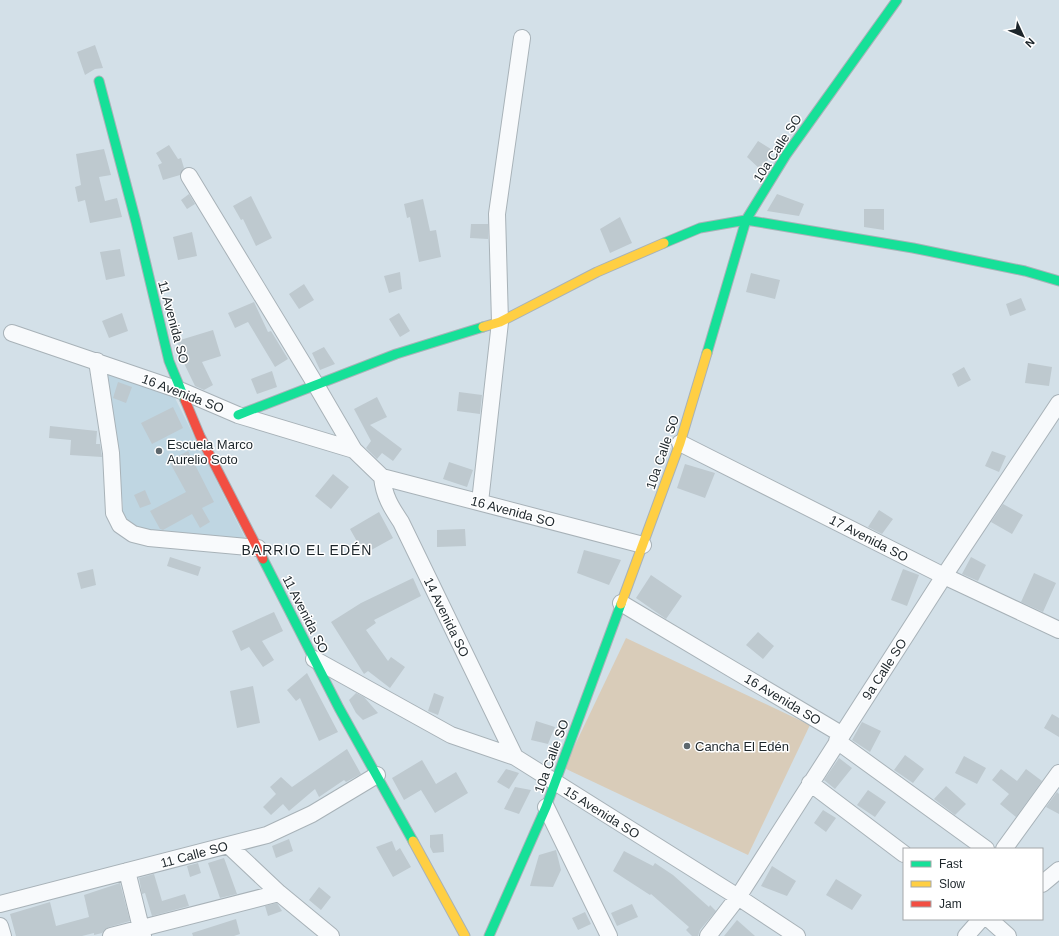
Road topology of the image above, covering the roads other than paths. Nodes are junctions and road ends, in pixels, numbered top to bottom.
1 (897, 0) edge
2 (522, 38) dead end
3 (99, 81) dead end
4 (189, 176) dead end
5 (746, 220) junction
6 (1059, 281) edge
7 (500, 322) junction
8 (12, 333) dead end
9 (97, 361) junction
10 (316, 385) junction
11 (182, 391) junction
12 (1059, 403) edge
13 (238, 415) junction
14 (680, 443) junction
15 (354, 450) junction
16 (382, 477) junction
17 (480, 502) junction
18 (643, 544) junction
19 (258, 548) junction
20 (944, 576) junction
21 (621, 603) junction
22 (1059, 630) edge
23 (314, 659) junction
24 (839, 738) junction
25 (515, 757) junction
26 (1059, 773) edge
27 (377, 775) junction
28 (555, 782) junction
29 (810, 783) junction
30 (546, 807) junction
31 (228, 845) junction
32 (985, 848) edge
33 (1005, 848) edge
34 (903, 853) edge
35 (1059, 870) edge
36 (127, 871) junction
37 (1043, 883) edge
38 (279, 893) junction
39 (738, 897) junction
40 (0, 904) edge
41 (991, 920) edge
42 (0, 926) edge
43 (142, 932) edge
44 (3, 936) edge
45 (111, 936) edge
46 (331, 936) edge
47 (465, 936) edge
48 (489, 936) edge
49 (609, 936) edge
50 (708, 936) edge
51 (797, 936) edge
52 (966, 936) edge
53 (1008, 936) edge

1 - 5 street, 10a Calle SO
2 - 7 street
3 - 11 street, 11 Avenida SO
4 - 10 street
5 - 6 street
5 - 7 street
5 - 14 street, 10a Calle SO
7 - 10 street
7 - 17 street
8 - 9 street, 16 Avenida SO
9 - 11 street, 16 Avenida SO
9 - 19 street
10 - 13 street
10 - 15 street
11 - 13 street, 16 Avenida SO
11 - 19 street, 11 Avenida SO
12 - 20 street, 9a Calle SO
13 - 15 street, 16 Avenida SO
14 - 18 street, 10a Calle SO
14 - 20 street, 17 Avenida SO
15 - 16 street
16 - 17 street, 16 Avenida SO
16 - 25 street, 14 Avenida SO
17 - 18 street, 16 Avenida SO
18 - 21 street, 10a Calle SO
19 - 23 street, 11 Avenida SO
20 - 22 street, 17 Avenida SO
20 - 24 street, 9a Calle SO
21 - 24 street, 16 Avenida SO
21 - 28 street, 10a Calle SO
23 - 25 street, 15 Avenida SO
23 - 27 street, 11 Avenida SO
24 - 29 street, 9a Calle SO
24 - 32 street, 16 Avenida SO
25 - 28 street, 15 Avenida SO
26 - 33 street
27 - 31 street, 11 Calle SO
27 - 47 street, 11 Avenida SO
28 - 30 street, 10a Calle SO
28 - 39 street, 15 Avenida SO
29 - 34 street
29 - 39 street, 9a Calle SO
30 - 48 street, 10a Calle SO
30 - 49 street
31 - 36 street, 11 Calle SO
31 - 38 street
35 - 37 street
36 - 40 street, 11 Calle SO
36 - 43 street
38 - 43 street
38 - 46 street
39 - 50 street, 9a Calle SO
39 - 51 street, 15 Avenida SO
41 - 52 street
41 - 53 street
42 - 44 street
43 - 45 street

